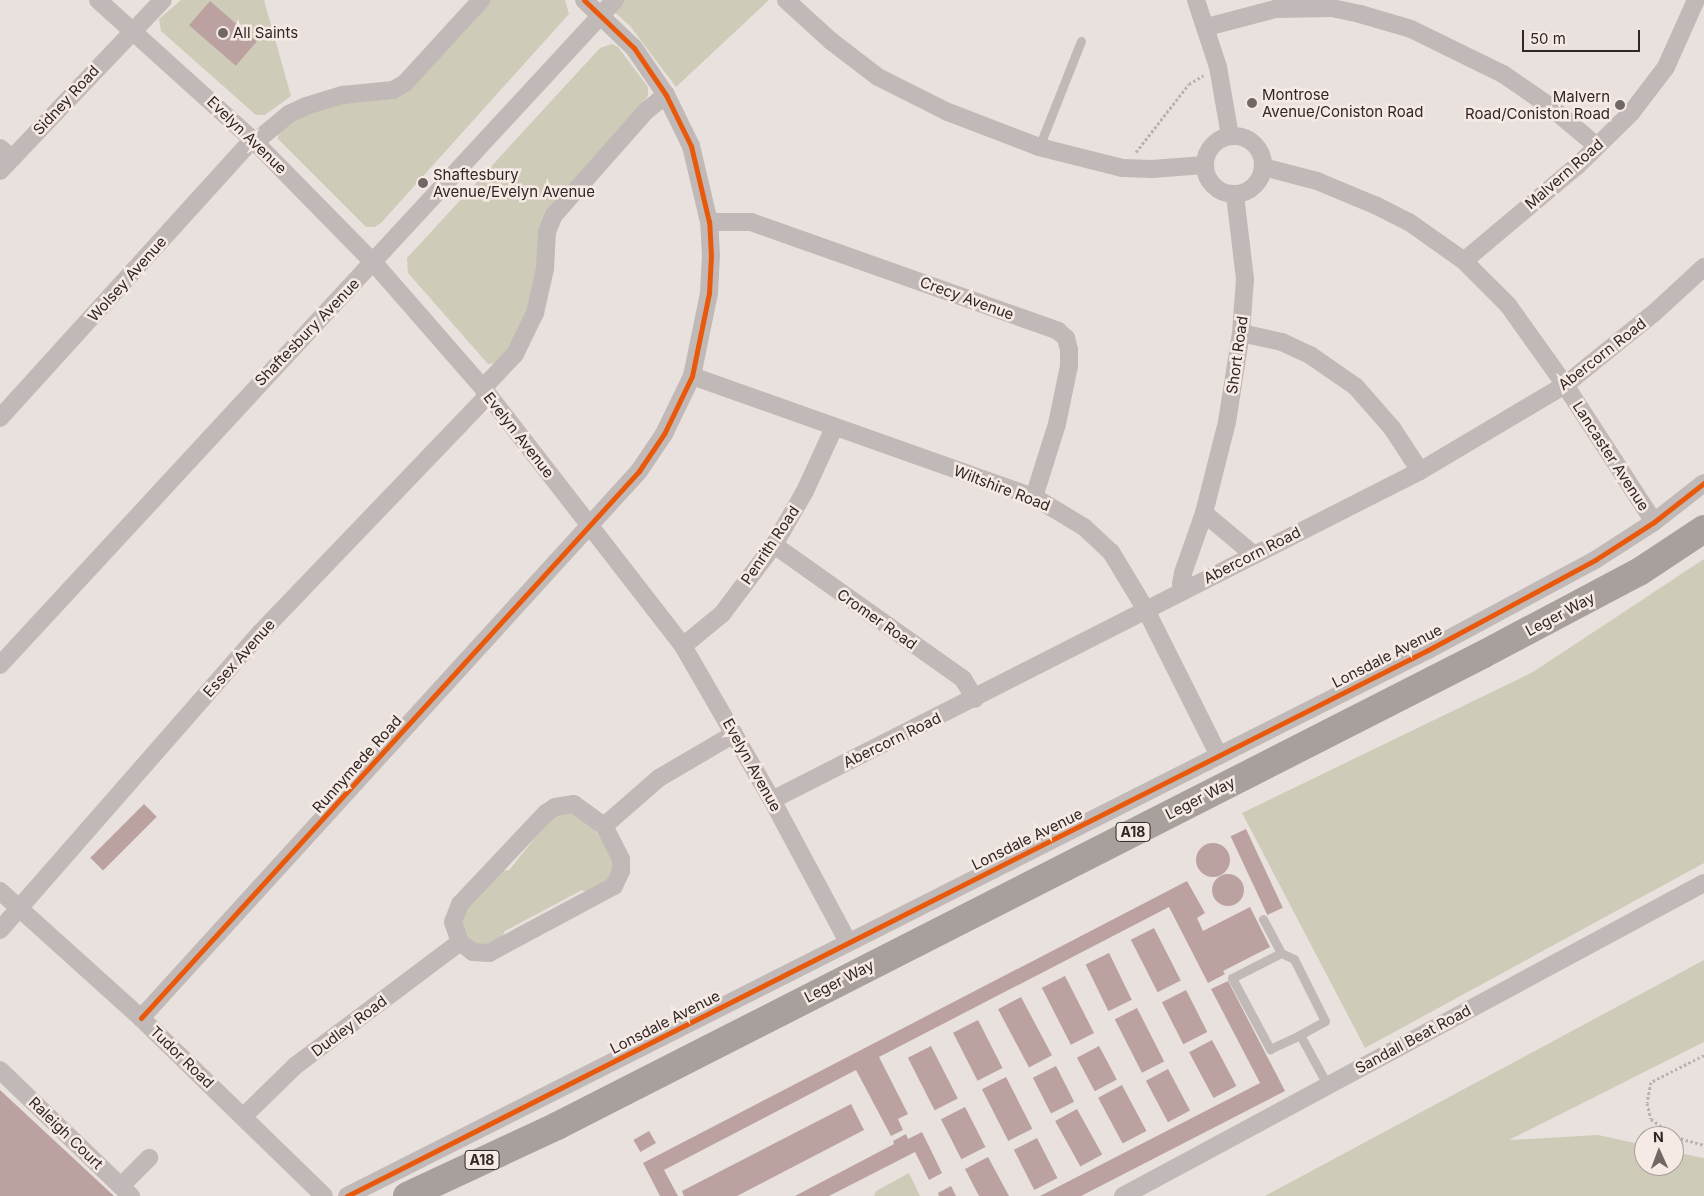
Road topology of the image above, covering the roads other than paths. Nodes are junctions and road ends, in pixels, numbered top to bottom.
1 (98, 0) edge
2 (163, 0) edge
3 (481, 0) edge
4 (584, 0) edge
5 (615, 0) edge
6 (1196, 0) edge
7 (1696, 0) edge
8 (787, 1) edge
9 (1332, 4) edge
10 (602, 15) junction
11 (1207, 27) junction
12 (132, 29) junction
13 (1081, 41) dead end
14 (666, 96) junction
15 (1230, 136) junction
16 (254, 140) junction
17 (1597, 146) junction
18 (1039, 147) junction
19 (6, 153) edge
20 (1204, 165) junction
21 (1263, 168) junction
22 (0, 171) edge
23 (1235, 195) junction
24 (709, 222) junction
25 (1464, 261) junction
26 (374, 263) junction
27 (1704, 267) edge
28 (1242, 333) junction
29 (692, 376) junction
30 (1565, 385) junction
31 (485, 391) junction
32 (0, 418) edge
33 (834, 428) junction
34 (1420, 471) junction
35 (1704, 483) edge
36 (1034, 497) junction
37 (1204, 513) junction
38 (1654, 522) junction
39 (590, 526) junction
40 (1704, 529) edge
41 (774, 545) junction
42 (1253, 554) junction
43 (1184, 591) junction
44 (1146, 610) junction
45 (684, 646) junction
46 (0, 665) edge
47 (975, 699) junction
48 (734, 734) junction
49 (1219, 756) junction
50 (772, 800) junction
51 (604, 826) junction
52 (1704, 883) edge
53 (0, 891) edge
54 (20, 909) junction
55 (1263, 919) dead end
56 (0, 930) edge
57 (460, 942) junction
58 (848, 942) junction
59 (1281, 953) junction
60 (141, 1018) junction
61 (1300, 1035) junction
62 (0, 1070) edge
63 (1328, 1086) junction
64 (244, 1116) junction
65 (557, 1126) junction
66 (149, 1158) dead end
67 (126, 1191) edge
68 (319, 1192) edge
69 (347, 1196) edge
70 (407, 1196) edge
71 (448, 1196) edge
72 (1123, 1196) edge

1 - 12 street, Evelyn Avenue
2 - 12 street, Sidney Road
3 - 16 street, Wolsey Avenue
4 - 10 street, Runnymede Road
5 - 10 street, Shaftesbury Avenue
6 - 11 street
7 - 17 street, Malvern Road
8 - 18 street
9 - 11 street
9 - 17 street
10 - 14 street, Runnymede Road
10 - 26 street, Shaftesbury Avenue
11 - 15 street
12 - 16 street, Evelyn Avenue
12 - 19 street, Sidney Road
13 - 18 lane
14 - 24 street, Runnymede Road
14 - 31 street, Essex Avenue
15 - 20 street
15 - 21 street
16 - 26 street, Evelyn Avenue
16 - 32 street, Wolsey Avenue
17 - 25 street, Malvern Road
18 - 20 street
19 - 22 street, Sidney Road
20 - 23 street
21 - 23 street
21 - 25 street, Lancaster Avenue
23 - 28 street, Short Road
24 - 29 street, Runnymede Road
24 - 36 street, Crecy Avenue
25 - 30 street, Lancaster Avenue
26 - 31 street, Evelyn Avenue
26 - 46 street, Shaftesbury Avenue
27 - 30 street, Abercorn Road
28 - 34 street
28 - 37 street, Short Road
29 - 33 street, Wiltshire Road
29 - 39 street, Runnymede Road
30 - 34 street, Abercorn Road
30 - 38 street, Lancaster Avenue
31 - 39 street, Evelyn Avenue
31 - 54 street, Essex Avenue
33 - 36 street, Wiltshire Road
33 - 41 street, Penrith Road
34 - 42 street, Abercorn Road
35 - 38 street, Lonsdale Avenue
36 - 44 street, Wiltshire Road
37 - 42 street
37 - 43 street, Short Road
38 - 49 street, Lonsdale Avenue
39 - 45 street, Evelyn Avenue
39 - 60 street, Runnymede Road
40 - 65 highway, Leger Way / A18
41 - 45 street, Penrith Road
41 - 47 street, Cromer Road
42 - 43 street, Abercorn Road
43 - 44 street, Abercorn Road
44 - 47 street, Abercorn Road
44 - 49 street, Wiltshire Road
45 - 48 street, Evelyn Avenue
47 - 50 street, Abercorn Road
48 - 50 street, Evelyn Avenue
48 - 51 street
49 - 58 street, Lonsdale Avenue
50 - 58 street, Evelyn Avenue
51 - 57 street
51 - 57 street
52 - 63 street, Sandall Beat Road
53 - 54 street, Tudor Road
54 - 56 street, Essex Avenue
54 - 60 street, Tudor Road
55 - 59 lane
57 - 64 street, Dudley Road
58 - 69 street, Lonsdale Avenue
59 - 61 lane
59 - 61 lane
60 - 64 street, Tudor Road
61 - 63 lane
62 - 67 street, Raleigh Court
63 - 72 street, Sandall Beat Road
64 - 68 street, Tudor Road
65 - 70 highway, Leger Way / A18
65 - 71 highway, Leger Way / A18
66 - 67 street

